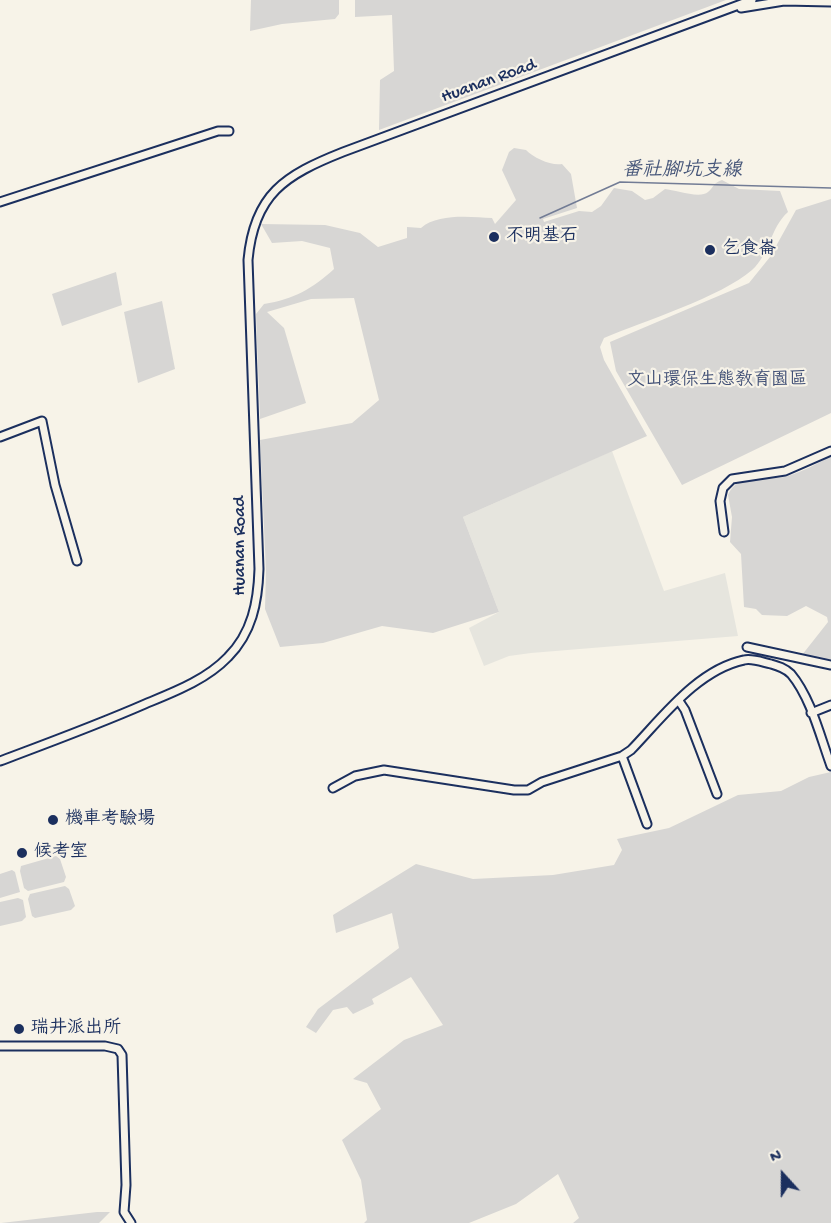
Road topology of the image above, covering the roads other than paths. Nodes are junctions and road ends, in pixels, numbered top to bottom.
1 (748, 1) edge
2 (831, 2) edge
3 (718, 13) junction
4 (229, 131) dead end
5 (0, 202) edge
6 (0, 437) edge
7 (831, 451) edge
8 (724, 532) dead end
9 (77, 561) dead end
10 (747, 647) dead end
11 (831, 665) edge
12 (679, 701) junction
13 (831, 705) edge
14 (811, 713) junction
15 (622, 756) junction
16 (0, 761) edge
17 (831, 766) edge
18 (333, 788) dead end
19 (717, 794) dead end
20 (647, 824) dead end
21 (0, 1046) edge
22 (131, 1223) edge

1 - 3 street, Huanan Road
2 - 3 street
3 - 16 street, Huanan Road
4 - 5 street
6 - 9 street
7 - 8 street
10 - 11 street
12 - 14 street
12 - 15 street
12 - 19 street
13 - 14 street
14 - 17 street
15 - 18 street
15 - 20 street
21 - 22 street

